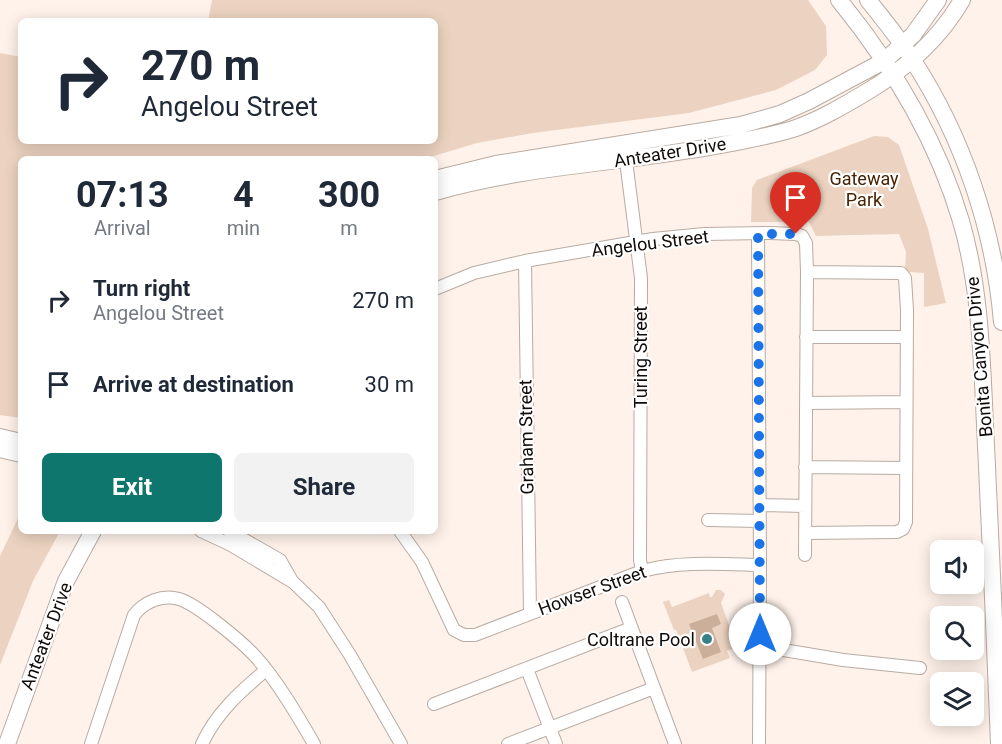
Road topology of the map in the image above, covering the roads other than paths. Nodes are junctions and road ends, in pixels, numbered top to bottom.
1 (839, 0) edge
2 (868, 0) edge
3 (938, 0) edge
4 (962, 0) edge
5 (903, 45) junction
6 (913, 60) junction
7 (884, 61) junction
8 (894, 76) junction
9 (624, 152) junction
10 (438, 178) edge
11 (438, 191) edge
12 (960, 218) junction
13 (758, 234) junction
14 (637, 242) junction
15 (525, 261) junction
16 (807, 272) junction
17 (438, 288) edge
18 (1002, 312) edge
19 (806, 337) junction
20 (906, 337) junction
21 (906, 402) junction
22 (806, 403) junction
23 (0, 437) edge
24 (18, 441) edge
25 (0, 449) edge
26 (18, 453) edge
27 (806, 467) junction
28 (906, 468) junction
29 (760, 505) junction
30 (805, 506) junction
31 (708, 520) dead end
32 (760, 521) junction
33 (805, 532) junction
34 (80, 534) edge
35 (91, 534) edge
36 (207, 534) edge
37 (235, 534) edge
38 (402, 534) edge
39 (805, 555) dead end
40 (997, 555) edge
41 (760, 565) junction
42 (642, 571) junction
43 (997, 574) edge
44 (293, 582) junction
45 (622, 602) dead end
46 (530, 613) junction
47 (632, 628) junction
48 (759, 646) junction
49 (920, 668) dead end
50 (527, 669) junction
51 (266, 670) junction
52 (654, 688) junction
53 (434, 704) dead end
54 (550, 728) junction
55 (0, 729) edge
56 (7, 744) edge
57 (91, 744) edge
58 (202, 744) edge
59 (314, 744) edge
60 (402, 744) edge
61 (508, 744) edge
62 (556, 744) edge
63 (675, 744) edge
64 (759, 744) edge
65 (999, 744) edge

1 - 7 main road, Bonita Canyon Drive
2 - 5 main road, Bonita Canyon Drive
3 - 5 main road, Anteater Drive
4 - 6 main road, Anteater Drive
5 - 6 main road, Bonita Canyon Drive
5 - 7 main road, Anteater Drive
6 - 8 main road, Anteater Drive
6 - 18 main road, Bonita Canyon Drive
7 - 8 main road, Bonita Canyon Drive
7 - 9 main road, Anteater Drive
8 - 9 main road, Anteater Drive
8 - 12 main road, Bonita Canyon Drive
9 - 10 main road, Anteater Drive
9 - 11 main road, Anteater Drive
9 - 14 street, Turing Street
12 - 18 main road
12 - 40 main road, Bonita Canyon Drive
13 - 14 street, Angelou Street
13 - 16 street, Angelou Street
13 - 29 street
14 - 15 street, Angelou Street
14 - 42 street, Turing Street
15 - 17 street, Angelou Street
15 - 46 street, Graham Street
16 - 19 street, Angelou Street
16 - 20 street
19 - 20 street
19 - 22 street, Angelou Street
20 - 21 street
21 - 22 street
21 - 28 street
22 - 27 street, Angelou Street
23 - 24 main road
25 - 26 main road
27 - 28 street
27 - 30 street, Angelou Street
28 - 33 street
29 - 30 street
29 - 32 street
30 - 33 street, Angelou Street
31 - 32 street
32 - 41 street
33 - 39 street, Angelou Street
34 - 55 main road, Anteater Drive
35 - 56 main road, Anteater Drive
36 - 44 street
37 - 44 street
38 - 46 street, Howser Street
40 - 43 main road, Bonita Canyon Drive
41 - 42 street, Howser Street
41 - 48 street
42 - 46 street, Howser Street
43 - 65 main road, Bonita Canyon Drive
44 - 60 street
45 - 47 street
47 - 50 street
47 - 52 street
48 - 49 street
48 - 64 street
50 - 53 street
50 - 54 street
51 - 57 street
51 - 58 street
51 - 59 street
52 - 54 street
52 - 63 street
54 - 61 street
54 - 62 street

